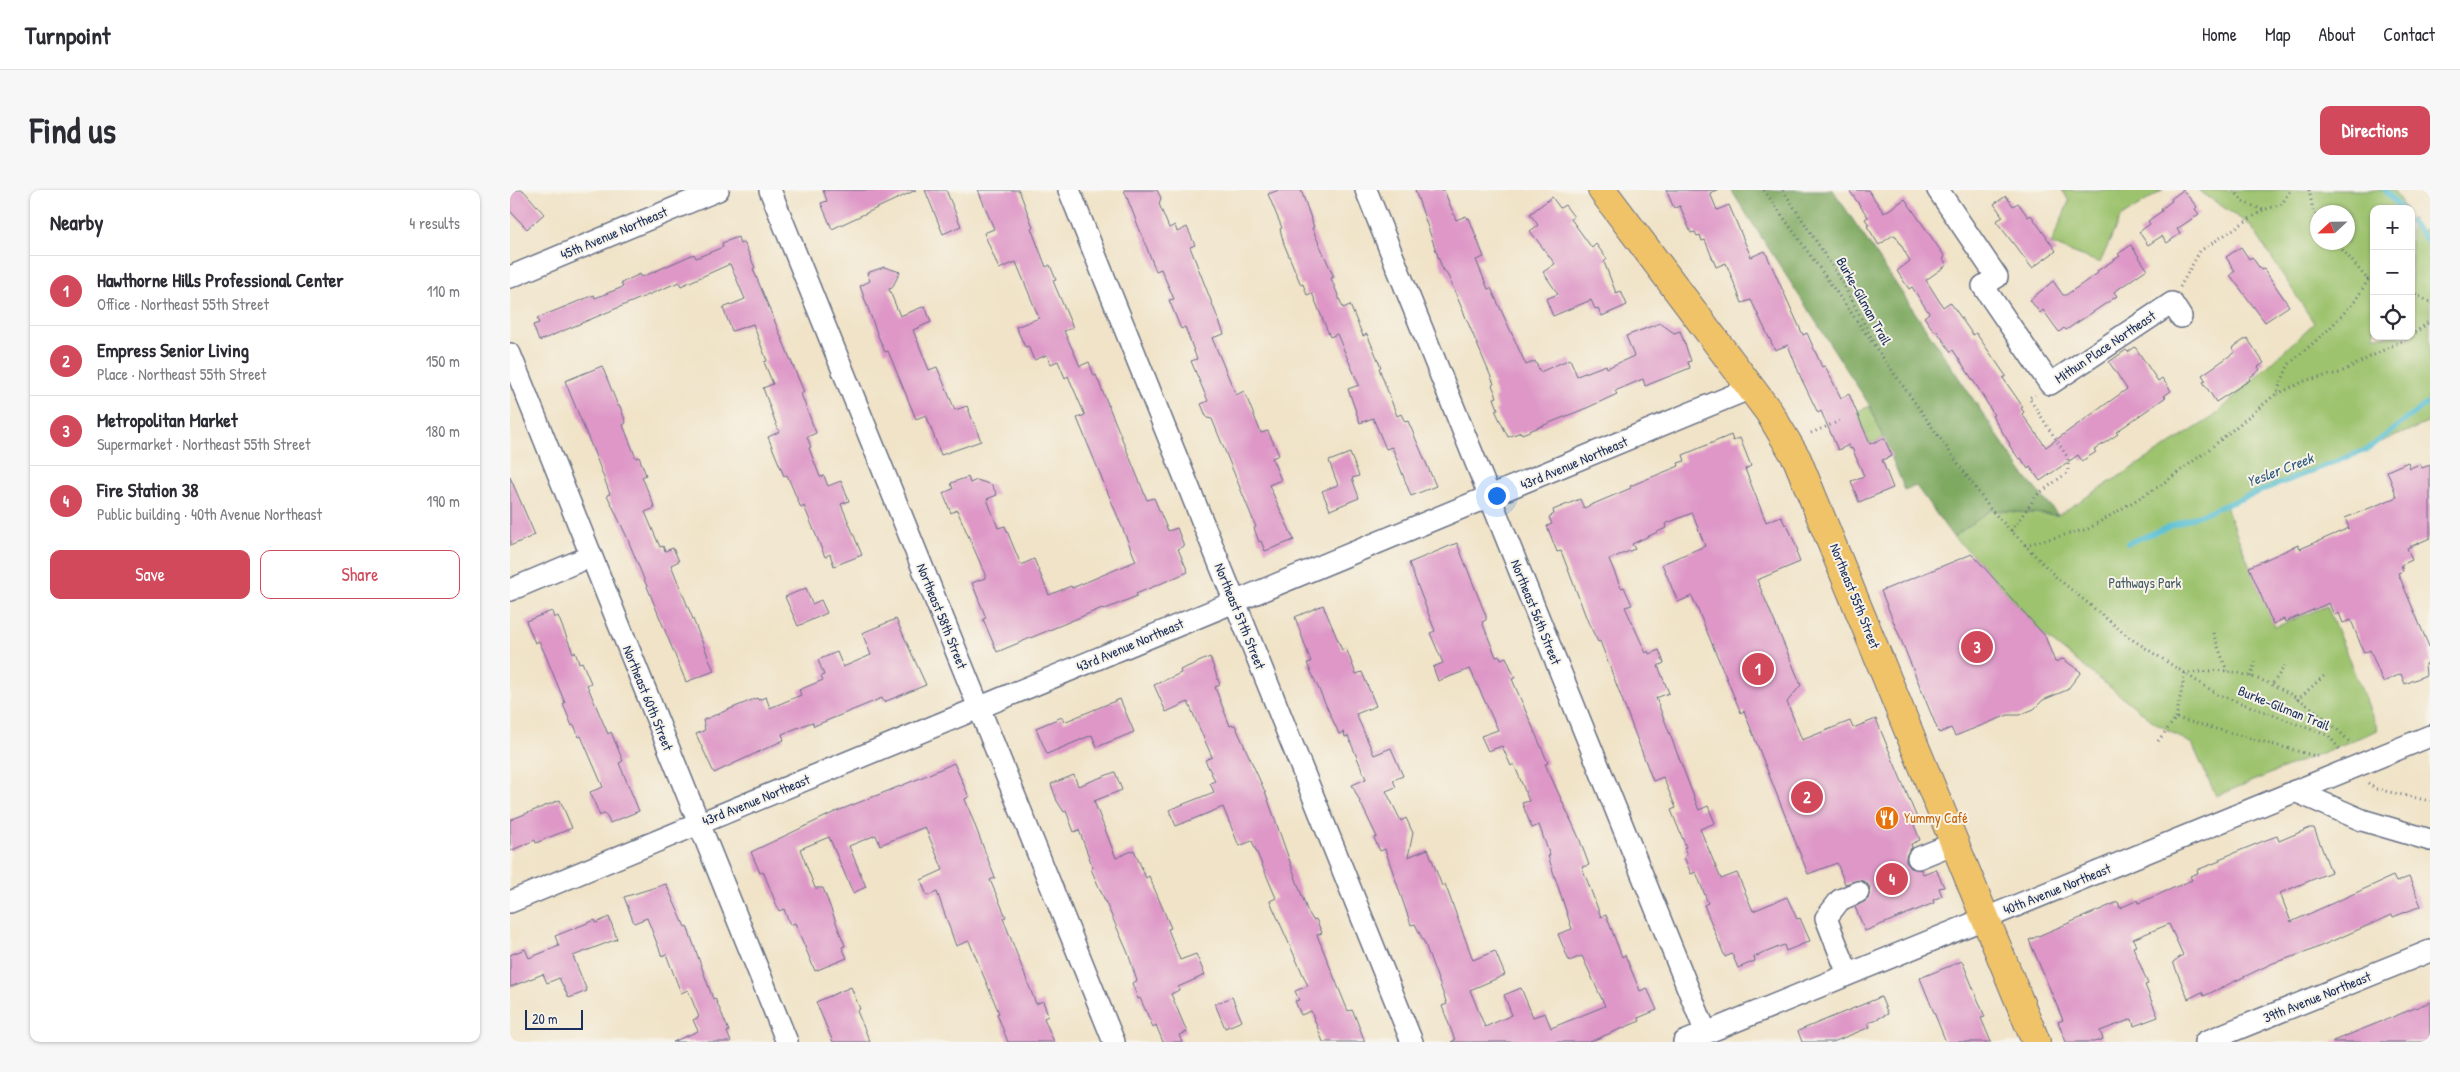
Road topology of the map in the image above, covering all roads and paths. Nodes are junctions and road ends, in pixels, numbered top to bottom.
1 (718, 190) edge
2 (770, 190) edge
3 (1068, 190) edge
4 (1366, 190) edge
5 (1602, 190) edge
6 (1764, 190) edge
7 (1783, 190) edge
8 (1938, 190) edge
9 (2234, 190) edge
10 (2290, 190) edge
11 (2309, 190) edge
12 (2312, 205) edge
13 (2263, 210) junction
14 (2343, 250) edge
15 (510, 277) edge
16 (2368, 280) joint
17 (2415, 294) edge
18 (2430, 302) edge
19 (2177, 310) joint
20 (2430, 321) edge
21 (2415, 333) edge
22 (2403, 340) edge
23 (510, 354) edge
24 (1881, 355) junction
25 (2050, 384) junction
26 (1751, 388) junction
27 (2276, 394) junction
28 (1840, 421) dead end
29 (1811, 433) dead end
30 (1490, 498) junction
31 (2011, 531) junction
32 (2024, 545) junction
33 (591, 556) junction
34 (510, 590) edge
35 (1235, 602) junction
36 (2212, 633) dead end
37 (2256, 660) dead end
38 (2287, 663) dead end
39 (2227, 671) junction
40 (2185, 673) junction
41 (2325, 675) dead end
42 (2252, 677) junction
43 (2273, 683) junction
44 (2297, 700) junction
45 (978, 708) junction
46 (2176, 718) junction
47 (2430, 736) edge
48 (2158, 741) dead end
49 (2351, 744) dead end
50 (2339, 749) dead end
51 (2319, 757) dead end
52 (2369, 784) dead end
53 (2295, 791) junction
54 (2430, 801) edge
55 (698, 824) junction
56 (2430, 840) edge
57 (1956, 843) junction
58 (1918, 858) dead end
59 (1858, 892) dead end
60 (510, 902) edge
61 (1986, 918) junction
62 (2430, 951) edge
63 (1848, 974) junction
64 (1706, 1033) junction
65 (787, 1042) edge
66 (1114, 1042) edge
67 (1412, 1042) edge
68 (1684, 1042) edge
69 (2036, 1042) edge
70 (2204, 1042) edge

1 - 15 street, 45th Avenue Northeast
2 - 45 street, Northeast 58th Street
3 - 35 street, Northeast 57th Street
4 - 30 street, Northeast 56th Street
5 - 26 main road, Northeast 55th Street
6 - 24 path, Burke-Gilman Trail
7 - 24 path, Burke-Gilman Trail
8 - 25 street, Mithun Place Northeast
9 - 13 path
10 - 13 path
11 - 12 path
13 - 19 path
14 - 16 path
16 - 27 path
17 - 18 path
19 - 25 street, Mithun Place Northeast
20 - 21 path
22 - 27 path
23 - 33 street, Northeast 60th Street
24 - 31 path, Burke-Gilman Trail
25 - 31 path
26 - 30 street, 43rd Avenue Northeast
26 - 57 main road, Northeast 55th Street
27 - 32 path
28 - 29 path
30 - 35 street, 43rd Avenue Northeast
30 - 64 street, Northeast 56th Street
31 - 32 path, Burke-Gilman Trail
32 - 40 path, Burke-Gilman Trail
33 - 34 street
33 - 55 street, Northeast 60th Street
35 - 45 street, 43rd Avenue Northeast
35 - 67 street, Northeast 57th Street
36 - 39 path
37 - 42 path
38 - 43 path
39 - 40 path
39 - 42 path
40 - 46 path
40 - 50 path, Burke-Gilman Trail
41 - 44 path
42 - 43 path
43 - 44 path
44 - 49 path
45 - 55 street, 43rd Avenue Northeast
45 - 66 street, Northeast 58th Street
46 - 48 path
46 - 51 path
47 - 53 street, 40th Avenue Northeast
52 - 54 path
53 - 56 street
53 - 61 street, 40th Avenue Northeast
55 - 60 street, 43rd Avenue Northeast
55 - 65 street, Northeast 60th Street
57 - 58 street
57 - 61 main road, Northeast 55th Street
59 - 63 street
61 - 63 street, 40th Avenue Northeast
61 - 69 main road, Northeast 55th Street
62 - 70 street, 39th Avenue Northeast
63 - 64 street, 40th Avenue Northeast
64 - 68 street, 40th Avenue Northeast

